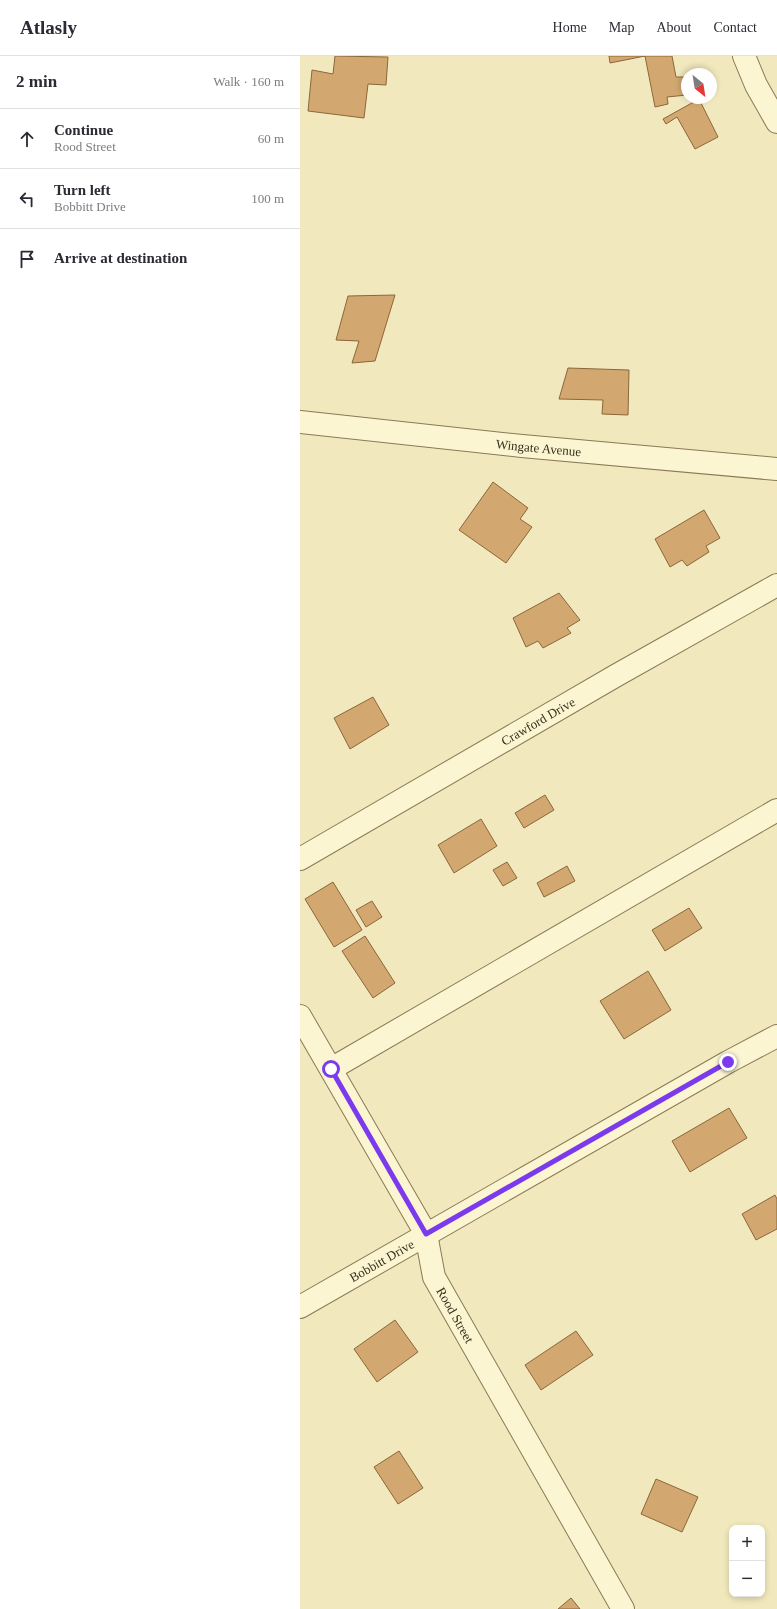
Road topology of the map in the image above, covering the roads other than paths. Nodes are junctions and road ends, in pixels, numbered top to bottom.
1 (744, 56) edge
2 (777, 122) edge
3 (300, 422) edge
4 (777, 469) edge
5 (777, 585) edge
6 (777, 810) edge
7 (300, 859) edge
8 (300, 1016) edge
9 (776, 1041) edge
10 (331, 1069) junction
11 (426, 1234) junction
12 (300, 1307) edge
13 (623, 1609) edge

1 - 2 street
3 - 4 street, Wingate Avenue
5 - 7 street, Crawford Drive
6 - 10 street
8 - 10 street, Rood Street
9 - 11 street, Bobbitt Drive
10 - 11 street, Rood Street
11 - 12 street, Bobbitt Drive
11 - 13 street, Rood Street

